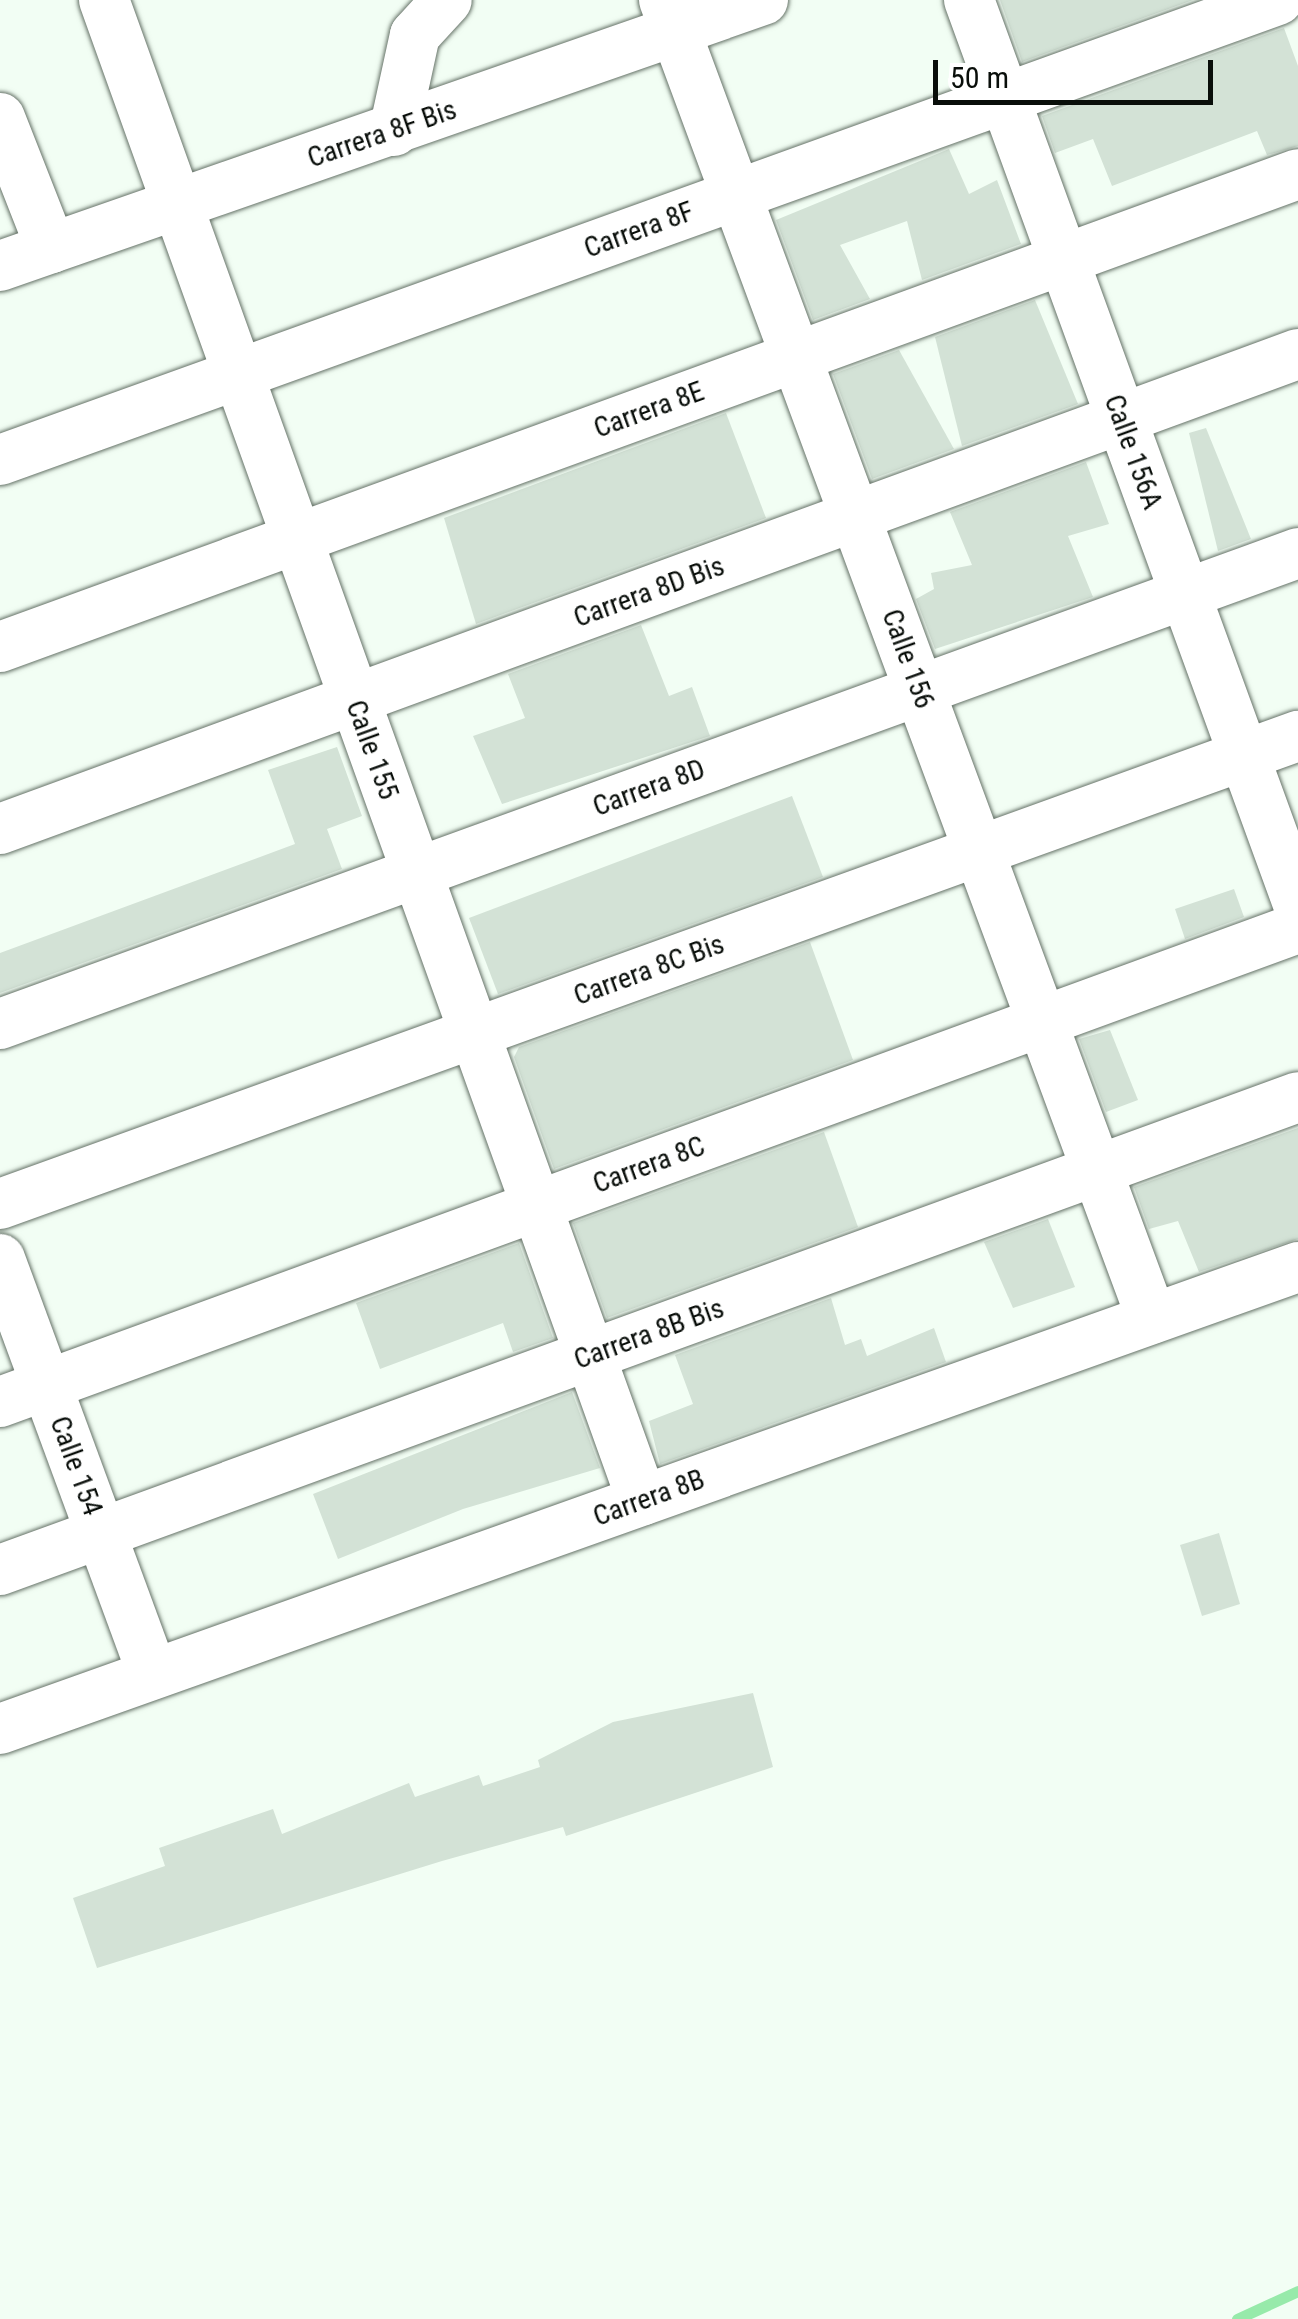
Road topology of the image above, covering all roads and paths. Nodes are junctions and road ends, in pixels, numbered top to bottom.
1 (104, 0) edge
2 (447, 0) edge
3 (763, 0) edge
4 (969, 0) edge
5 (1278, 0) edge
6 (670, 15) edge
7 (1004, 98) junction
8 (0, 118) edge
9 (394, 130) junction
10 (1298, 174) edge
11 (736, 195) junction
12 (176, 205) junction
13 (51, 248) junction
14 (1064, 260) junction
15 (0, 266) edge
16 (1298, 354) edge
17 (796, 357) junction
18 (237, 375) junction
19 (1121, 419) junction
20 (0, 460) edge
21 (855, 516) junction
22 (296, 539) junction
23 (1298, 553) edge
24 (1185, 594) junction
25 (0, 647) edge
26 (919, 690) junction
27 (354, 700) junction
28 (1298, 736) edge
29 (1244, 756) junction
30 (0, 829) edge
31 (979, 851) junction
32 (416, 872) junction
33 (1298, 904) edge
34 (1298, 928) edge
35 (1042, 1022) junction
36 (0, 1024) edge
37 (474, 1033) junction
38 (1298, 1097) edge
39 (1097, 1170) junction
40 (0, 1204) edge
41 (536, 1206) junction
42 (0, 1258) edge
43 (1298, 1267) edge
44 (1152, 1319) junction
45 (590, 1356) junction
46 (46, 1385) junction
47 (0, 1402) edge
48 (642, 1500) junction
49 (101, 1534) junction
50 (0, 1570) edge
51 (153, 1674) junction
52 (0, 1729) edge

1 - 12 street, Calle 155
2 - 9 street
3 - 6 street, Carrera 8F Bis
4 - 7 street, Calle 156A
5 - 7 street, Carrera 8F
6 - 9 street, Carrera 8F Bis
6 - 11 street, Calle 156
7 - 11 street, Carrera 8F
7 - 14 street, Calle 156A
8 - 13 street
9 - 12 street, Carrera 8F Bis
10 - 14 street, Carrera 8E
11 - 17 street, Calle 156
11 - 18 street, Carrera 8F
12 - 13 street, Carrera 8F Bis
12 - 18 street, Calle 155
13 - 15 street, Carrera 8F Bis
14 - 17 street, Carrera 8E
14 - 19 street, Calle 156A
16 - 19 street, Carrera 8D Bis
17 - 21 street, Calle 156
17 - 22 street, Carrera 8E
18 - 20 street, Carrera 8F
18 - 22 street, Calle 155
19 - 21 street, Carrera 8D Bis
19 - 24 street, Calle 156A
21 - 26 street, Calle 156
21 - 27 street, Carrera 8D Bis
22 - 25 street, Carrera 8E
22 - 27 street, Calle 155
23 - 24 street, Carrera 8D
24 - 26 street, Carrera 8D
24 - 29 street, Calle 156A
26 - 31 street, Calle 156
26 - 32 street, Carrera 8D
27 - 30 street, Carrera 8D Bis
27 - 32 street, Calle 155
28 - 29 street, Carrera 8C Bis
29 - 31 street, Carrera 8C Bis
29 - 33 street, Calle 156A
31 - 35 street, Calle 156
31 - 37 street, Carrera 8C Bis
32 - 36 street, Carrera 8D
32 - 37 street, Calle 155
34 - 35 street, Carrera 8C
35 - 39 street, Calle 156
35 - 41 street, Carrera 8C
37 - 40 street, Carrera 8C Bis
37 - 41 street, Calle 155
38 - 39 street, Carrera 8B Bis
39 - 44 street, Calle 156
39 - 45 street, Carrera 8B Bis
41 - 45 street, Calle 155
41 - 46 street, Carrera 8C
42 - 46 street, Calle 154
43 - 44 street, Carrera 8B
44 - 48 street, Carrera 8B
45 - 48 street, Calle 155
45 - 49 street, Carrera 8B Bis
46 - 47 street, Carrera 8C
46 - 49 street, Calle 154
48 - 51 street, Carrera 8B
49 - 50 street, Carrera 8B Bis
49 - 51 street, Calle 154
51 - 52 street, Carrera 8B

